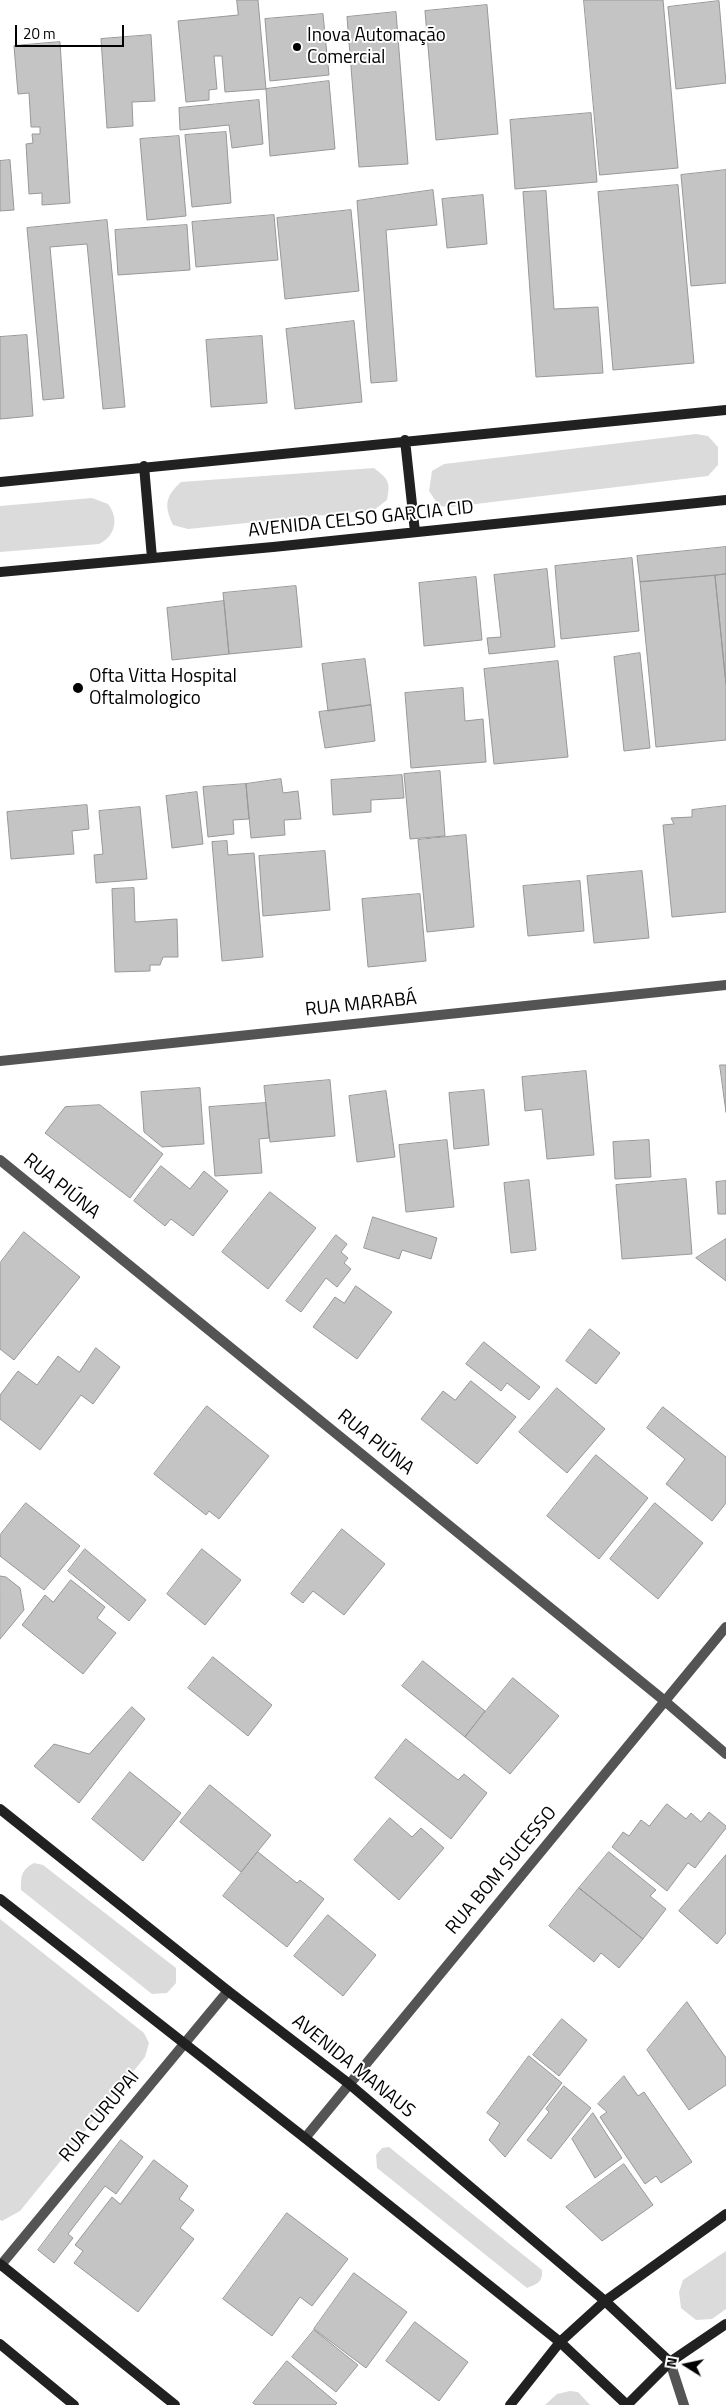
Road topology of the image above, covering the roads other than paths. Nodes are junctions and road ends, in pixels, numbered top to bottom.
1 (726, 410) edge
2 (404, 440) junction
3 (144, 466) junction
4 (0, 482) edge
5 (726, 500) edge
6 (415, 532) junction
7 (152, 558) junction
8 (0, 572) edge
9 (726, 985) edge
10 (0, 1061) edge
11 (0, 1160) edge
12 (726, 1627) edge
13 (666, 1702) junction
14 (726, 1754) edge
15 (1, 1813) edge
16 (0, 1899) edge
17 (228, 1991) junction
18 (184, 2044) junction
19 (348, 2084) junction
20 (306, 2138) junction
21 (726, 2214) edge
22 (0, 2265) edge
23 (605, 2301) junction
24 (726, 2324) edge
25 (560, 2342) junction
26 (0, 2344) edge
27 (670, 2362) junction
28 (74, 2405) edge
29 (175, 2405) edge
30 (510, 2405) edge
31 (627, 2405) edge
32 (684, 2405) edge

1 - 2 street
2 - 3 street
2 - 6 street
3 - 4 street
3 - 7 street
5 - 6 street, AVENIDA CELSO GARCIA CID
6 - 7 street, AVENIDA CELSO GARCIA CID
7 - 8 street, AVENIDA CELSO GARCIA CID
9 - 10 street, RUA MARABÁ
11 - 13 street, RUA PIÚNA
12 - 13 street, RUA BOM SUCESSO
13 - 14 street, RUA PIÚNA
13 - 19 street, RUA BOM SUCESSO
15 - 17 street, AVENIDA MANAUS
16 - 18 street
17 - 18 street, RUA CURUPAI
17 - 19 street, AVENIDA MANAUS
18 - 20 street
18 - 22 street, RUA CURUPAI
19 - 20 street, RUA BOM SUCESSO
19 - 23 street, AVENIDA MANAUS
20 - 25 street
21 - 23 street
22 - 29 street
23 - 25 street
23 - 27 street, AVENIDA MANAUS
24 - 27 street
25 - 30 street
25 - 31 street
26 - 28 street
27 - 31 street
27 - 32 street

